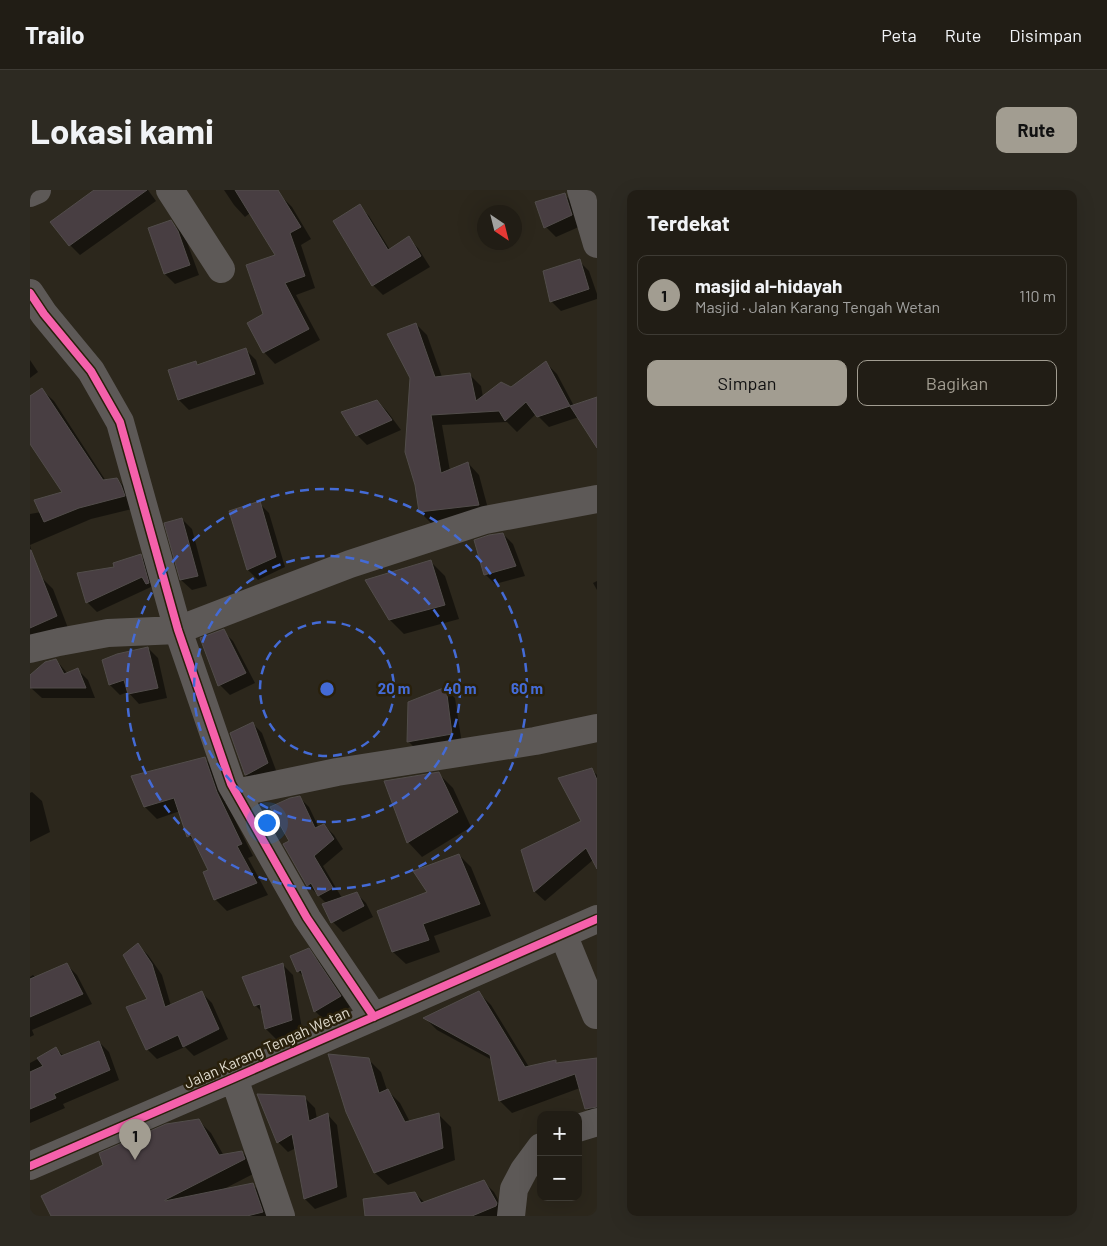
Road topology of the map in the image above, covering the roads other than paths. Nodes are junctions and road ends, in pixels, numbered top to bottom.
1 (37, 190) edge
2 (170, 190) edge
3 (581, 190) edge
4 (30, 193) edge
5 (595, 230) edge
6 (221, 269) dead end
7 (30, 293) edge
8 (597, 499) edge
9 (178, 630) junction
10 (30, 649) edge
11 (597, 728) edge
12 (236, 793) junction
13 (597, 919) edge
14 (563, 934) junction
15 (596, 1015) dead end
16 (374, 1016) junction
17 (234, 1078) junction
18 (597, 1122) edge
19 (582, 1127) edge
20 (537, 1152) edge
21 (30, 1166) edge
22 (281, 1216) edge
23 (511, 1216) edge

1 - 4 street
2 - 6 street
3 - 5 street
7 - 9 street
8 - 9 street
9 - 10 street
9 - 12 street
11 - 12 street
12 - 16 street
13 - 14 street, Jalan Karang Tengah Wetan
14 - 15 street
14 - 16 street, Jalan Karang Tengah Wetan
16 - 17 street, Jalan Karang Tengah Wetan
17 - 21 street, Jalan Karang Tengah Wetan
17 - 22 street
18 - 19 street
20 - 23 street

